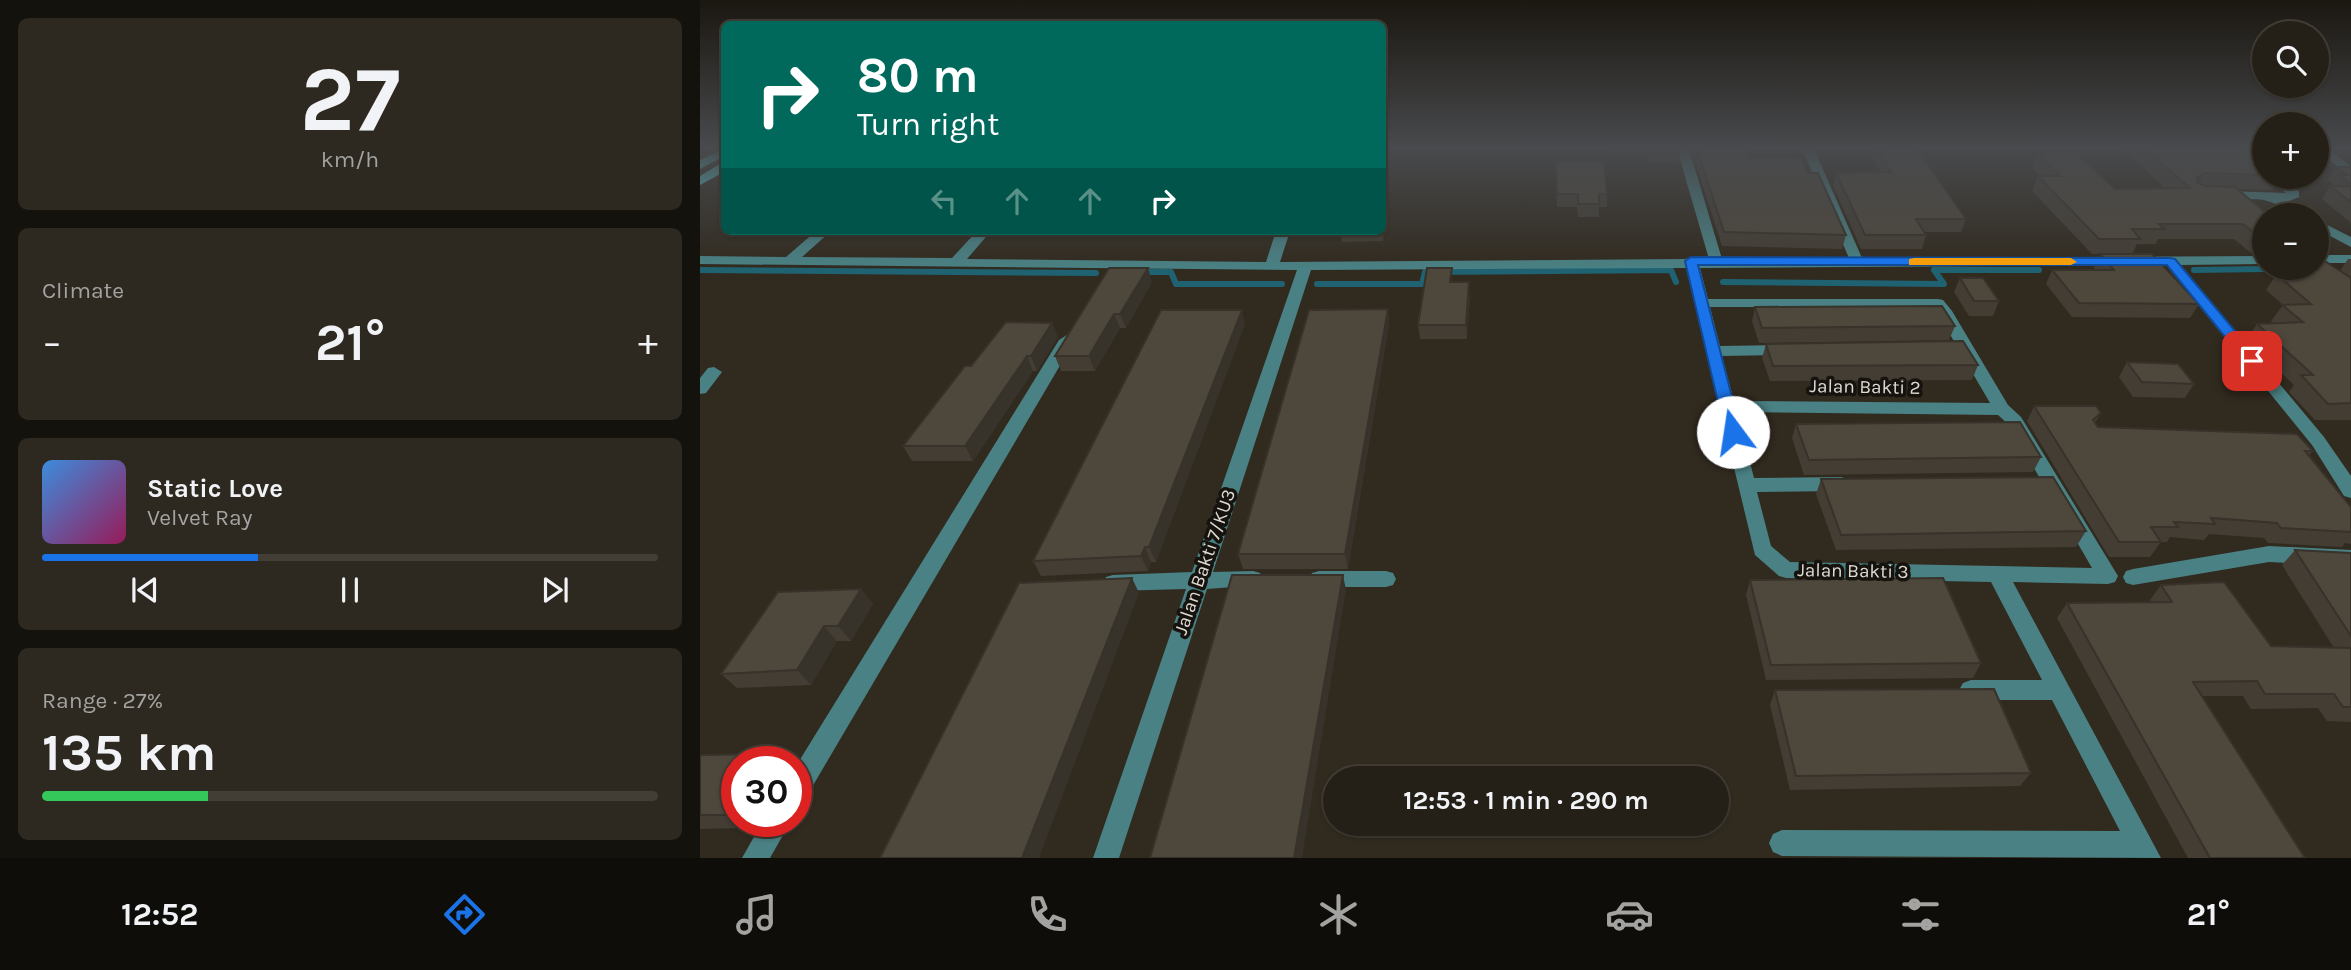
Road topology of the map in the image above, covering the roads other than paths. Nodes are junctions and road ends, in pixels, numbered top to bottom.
1 (1695, 189) edge
2 (1825, 189) edge
3 (2288, 189) edge
4 (2209, 194) edge
5 (2270, 197) junction
6 (2281, 203) edge
7 (2329, 230) edge
8 (819, 235) edge
9 (980, 235) edge
10 (1282, 235) edge
11 (2351, 243) edge
12 (2329, 259) edge
13 (2351, 259) edge
14 (700, 260) edge
15 (791, 260) junction
16 (2252, 260) edge
17 (957, 261) junction
18 (1691, 261) junction
19 (1716, 261) junction
20 (2170, 261) junction
21 (1857, 262) junction
22 (1114, 263) junction
23 (1306, 265) junction
24 (1272, 266) junction
25 (1099, 287) edge
26 (1702, 303) junction
27 (1077, 323) edge
28 (1807, 350) edge
29 (1713, 351) junction
30 (714, 372) dead end
31 (700, 389) edge
32 (1727, 406) junction
33 (2002, 409) junction
34 (2290, 440) edge
35 (2318, 441) junction
36 (2024, 482) edge
37 (2052, 482) junction
38 (1857, 484) edge
39 (1746, 485) junction
40 (2351, 491) edge
41 (2351, 558) edge
42 (1997, 573) junction
43 (2133, 577) dead end
44 (1386, 579) dead end
45 (1199, 580) junction
46 (1094, 584) edge
47 (2059, 690) junction
48 (1948, 691) edge
49 (812, 763) edge
50 (768, 837) edge
51 (1782, 843) dead end
52 (1921, 851) edge
53 (2145, 851) edge
54 (755, 858) edge
55 (1105, 858) edge

1 - 19 street
2 - 21 street
3 - 5 street
4 - 5 street
5 - 6 street
7 - 11 street
8 - 15 street
9 - 17 street
10 - 24 street
12 - 13 street
14 - 15 street
15 - 17 street
16 - 20 street
17 - 22 street
18 - 19 street
18 - 23 street
18 - 26 street, Jalan Bakti 3
19 - 21 street
20 - 21 street
20 - 35 street
22 - 24 street
22 - 25 street
23 - 24 street
23 - 45 street, Jalan Bakti 7/KU3
26 - 29 street, Jalan Bakti 3
26 - 33 street
27 - 49 street
28 - 29 street
29 - 32 street, Jalan Bakti 3
30 - 31 street
32 - 33 street, Jalan Bakti 2
32 - 39 street, Jalan Bakti 3
33 - 37 street
34 - 35 street
35 - 40 street
36 - 37 street
37 - 42 street, Jalan Bakti 3
38 - 39 street
39 - 42 street, Jalan Bakti 3
41 - 43 street
42 - 47 street
44 - 45 street
45 - 46 street
45 - 55 street, Jalan Bakti 7/KU3
47 - 48 street
47 - 53 street
50 - 54 street
51 - 52 street
52 - 53 street

